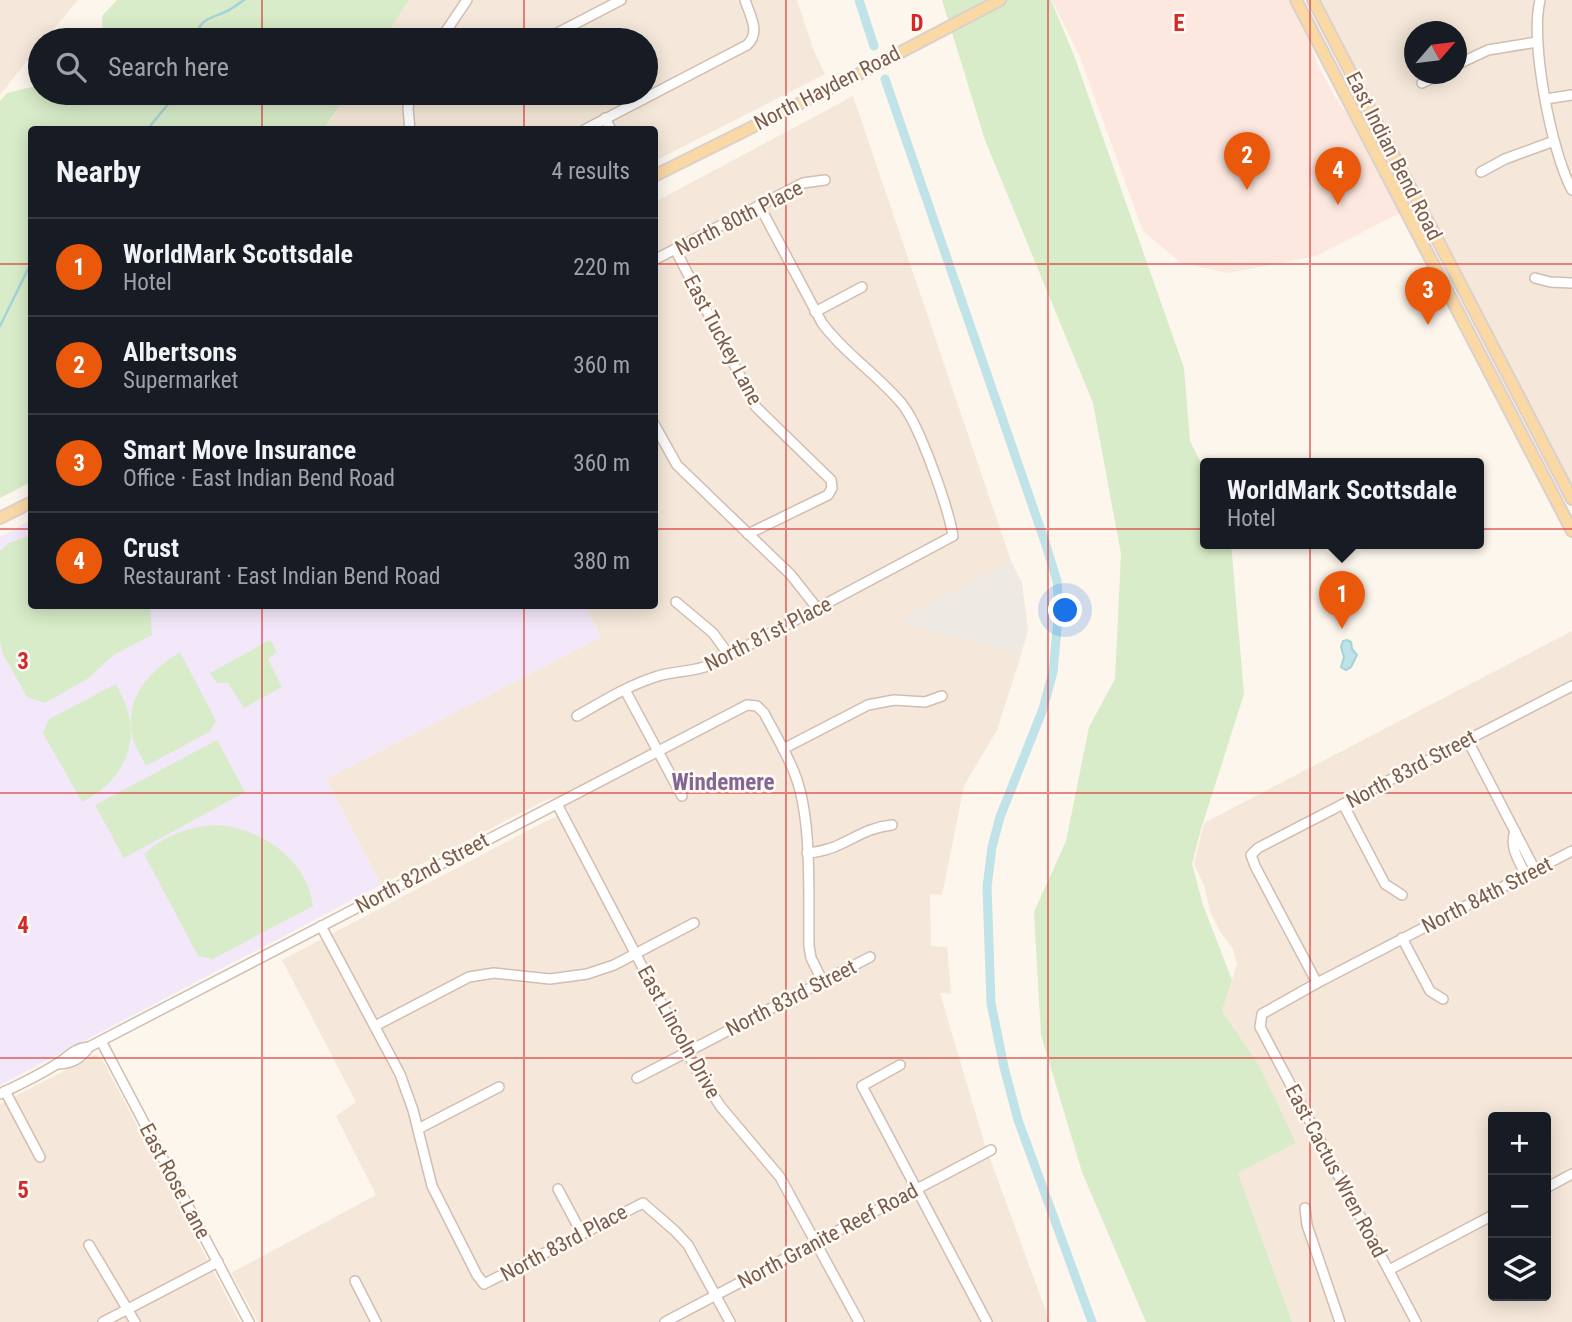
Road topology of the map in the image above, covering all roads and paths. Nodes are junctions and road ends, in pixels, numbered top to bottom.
1 (467, 0) edge
2 (621, 0) edge
3 (745, 0) edge
4 (1000, 0) edge
5 (1296, 0) edge
6 (1313, 0) edge
7 (1539, 0) edge
8 (448, 28) edge
9 (567, 28) edge
10 (1537, 42) junction
11 (1467, 60) edge
12 (658, 91) edge
13 (1572, 96) edge
14 (1546, 99) junction
15 (409, 105) edge
16 (630, 105) edge
17 (605, 118) junction
18 (410, 126) edge
19 (591, 126) edge
20 (609, 126) edge
21 (1554, 141) junction
22 (1481, 172) dead end
23 (658, 174) edge
24 (825, 180) dead end
25 (1572, 190) edge
26 (759, 205) junction
27 (675, 250) junction
28 (658, 258) edge
29 (1535, 278) dead end
30 (1572, 283) edge
31 (862, 287) dead end
32 (815, 312) junction
33 (658, 431) edge
34 (1572, 499) edge
35 (28, 504) edge
36 (0, 518) edge
37 (1572, 531) edge
38 (748, 534) junction
39 (676, 602) dead end
40 (817, 608) junction
41 (729, 655) junction
42 (1571, 689) edge
43 (625, 690) junction
44 (942, 696) dead end
45 (577, 716) dead end
46 (1467, 739) junction
47 (783, 749) junction
48 (659, 753) junction
49 (681, 796) dead end
50 (557, 804) junction
51 (1343, 804) junction
52 (892, 825) dead end
53 (1572, 851) edge
54 (807, 853) junction
55 (1530, 872) junction
56 (1402, 895) dead end
57 (694, 923) dead end
58 (321, 926) junction
59 (1402, 938) junction
60 (635, 954) junction
61 (870, 957) dead end
62 (823, 982) junction
63 (1317, 983) junction
64 (1443, 999) dead end
65 (375, 1026) junction
66 (101, 1041) junction
67 (687, 1052) junction
68 (900, 1065) dead end
69 (637, 1078) dead end
70 (499, 1087) dead end
71 (3, 1093) edge
72 (418, 1129) junction
73 (991, 1150) dead end
74 (40, 1157) dead end
75 (1572, 1174) edge
76 (1551, 1185) edge
77 (558, 1189) dead end
78 (917, 1189) junction
79 (1305, 1208) dead end
80 (1488, 1219) edge
81 (582, 1234) junction
82 (816, 1242) junction
83 (89, 1245) dead end
84 (218, 1262) junction
85 (1389, 1270) junction
86 (355, 1281) dead end
87 (716, 1295) junction
88 (128, 1309) junction
89 (103, 1322) edge
90 (135, 1322) edge
91 (249, 1322) edge
92 (376, 1322) edge
93 (665, 1322) edge
94 (730, 1322) edge
95 (859, 1322) edge
96 (987, 1322) edge
97 (1340, 1322) edge
98 (1416, 1322) edge

1 - 8 street
2 - 9 street
3 - 12 street
4 - 23 main road, North Hayden Road
5 - 37 main road, East Indian Bend Road
6 - 34 main road, East Indian Bend Road
7 - 10 street
10 - 11 street
10 - 14 street
13 - 14 street
14 - 21 street
15 - 18 street
16 - 17 street
17 - 19 street
17 - 20 street
21 - 22 street
21 - 25 street
24 - 26 street, North 80th Place
26 - 27 street, North 80th Place
26 - 32 street
27 - 28 street, North 80th Place
27 - 38 street, East Tuckey Lane
29 - 30 street
31 - 32 street
32 - 40 street, North 81st Place
33 - 38 street
35 - 36 main road
38 - 40 street
39 - 41 street
40 - 41 street, North 81st Place
41 - 43 street, North 81st Place
42 - 46 street, North 83rd Street
43 - 45 street, North 81st Place
43 - 48 street
44 - 47 street
46 - 51 street, North 83rd Street
46 - 55 street
47 - 48 street, North 82nd Street
47 - 54 street
48 - 49 street
48 - 50 street, North 82nd Street
50 - 58 street, North 82nd Street
50 - 60 street, East Lincoln Drive
51 - 56 street
51 - 63 street, North 83rd Street
52 - 54 street
53 - 55 street, North 84th Street
54 - 62 street
55 - 59 street, North 84th Street
57 - 60 street
58 - 65 street
58 - 66 street, North 82nd Street
59 - 63 street
59 - 64 street
60 - 65 street
60 - 67 street, East Lincoln Drive
61 - 62 street, North 83rd Street
62 - 67 street, North 83rd Street
63 - 85 street, East Cactus Wren Road
65 - 72 street
66 - 71 street, North 82nd Street
66 - 84 street, East Rose Lane
67 - 69 street, North 83rd Street
67 - 82 street, East Lincoln Drive
68 - 78 street
70 - 72 street
71 - 74 street
72 - 81 street, North 83rd Place
73 - 78 street, North Granite Reef Road
75 - 76 street
77 - 81 street
78 - 82 street, North Granite Reef Road
78 - 96 street
79 - 97 street
80 - 85 street
81 - 87 street, North 83rd Place
82 - 87 street, North Granite Reef Road
82 - 95 street, East Lincoln Drive
83 - 88 street
84 - 88 street
84 - 91 street, East Rose Lane
85 - 98 street, East Cactus Wren Road
86 - 92 street
87 - 93 street, North Granite Reef Road
87 - 94 street
88 - 89 street
88 - 90 street

